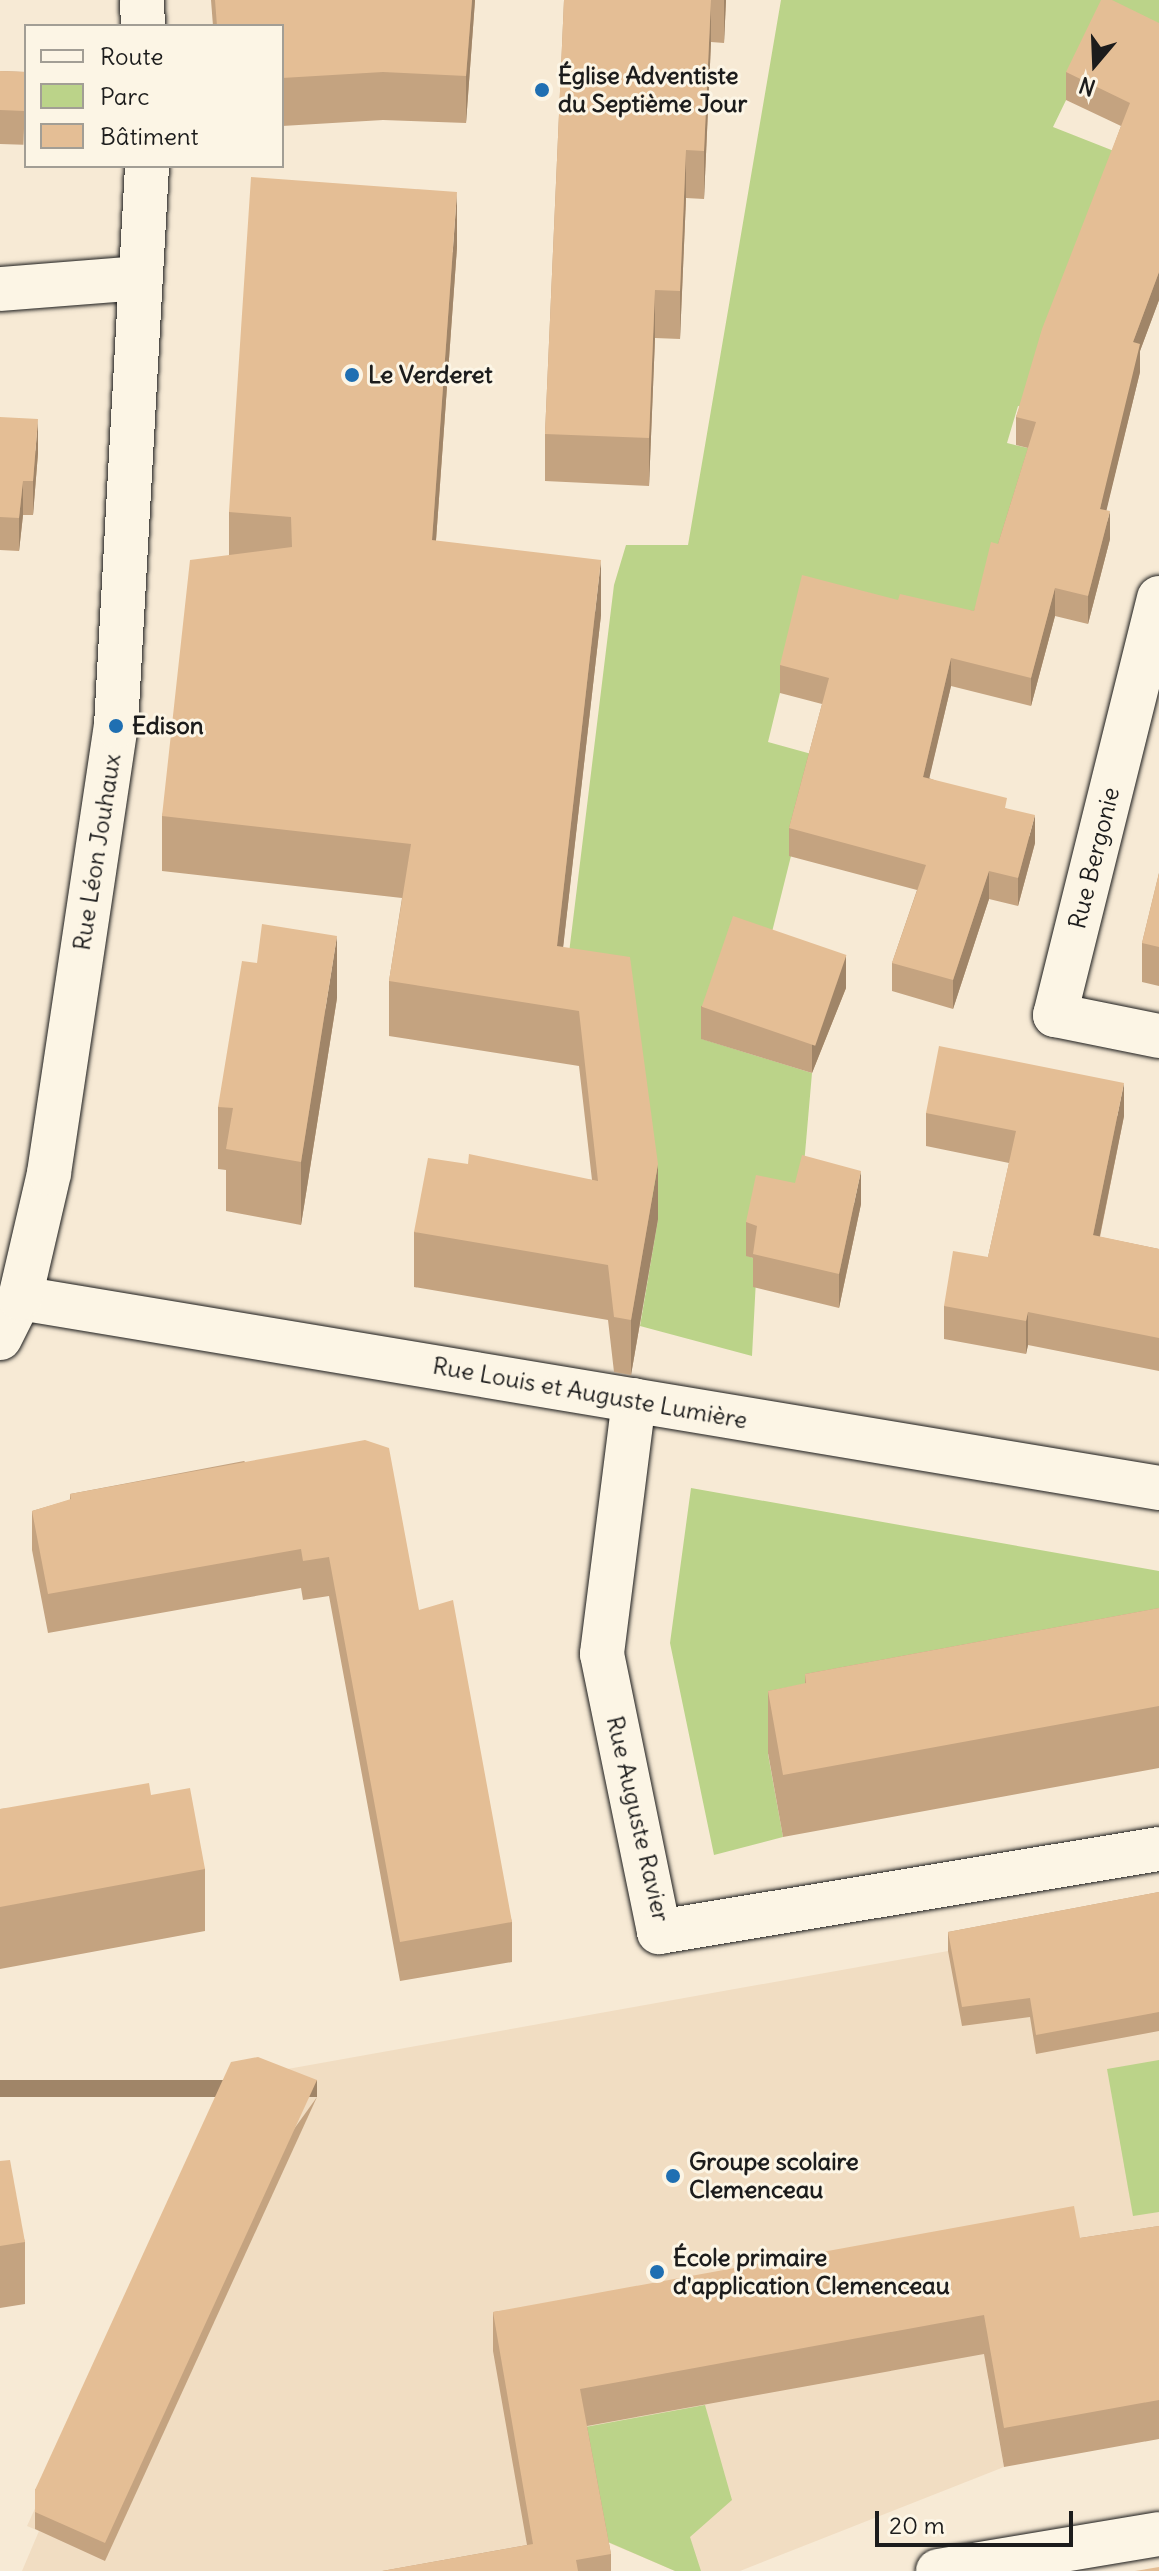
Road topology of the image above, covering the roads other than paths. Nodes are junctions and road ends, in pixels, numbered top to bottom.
1 (142, 0) edge
2 (143, 24) edge
3 (147, 168) edge
4 (141, 278) junction
5 (0, 289) edge
6 (1159, 598) edge
7 (1159, 1036) edge
8 (20, 1298) junction
9 (0, 1338) edge
10 (634, 1400) junction
11 (1159, 1488) edge
12 (1159, 1849) edge
13 (1159, 2534) edge
14 (938, 2571) edge

1 - 2 street
3 - 4 street, Rue Léon Jouhaux
4 - 5 street
4 - 8 street, Rue Léon Jouhaux
6 - 7 street, Rue Bergonie
8 - 9 street, Rue Léon Jouhaux
8 - 10 street, Rue Louis et Auguste Lumière
10 - 11 street, Rue Louis et Auguste Lumière
10 - 12 street, Rue Auguste Ravier
13 - 14 street

